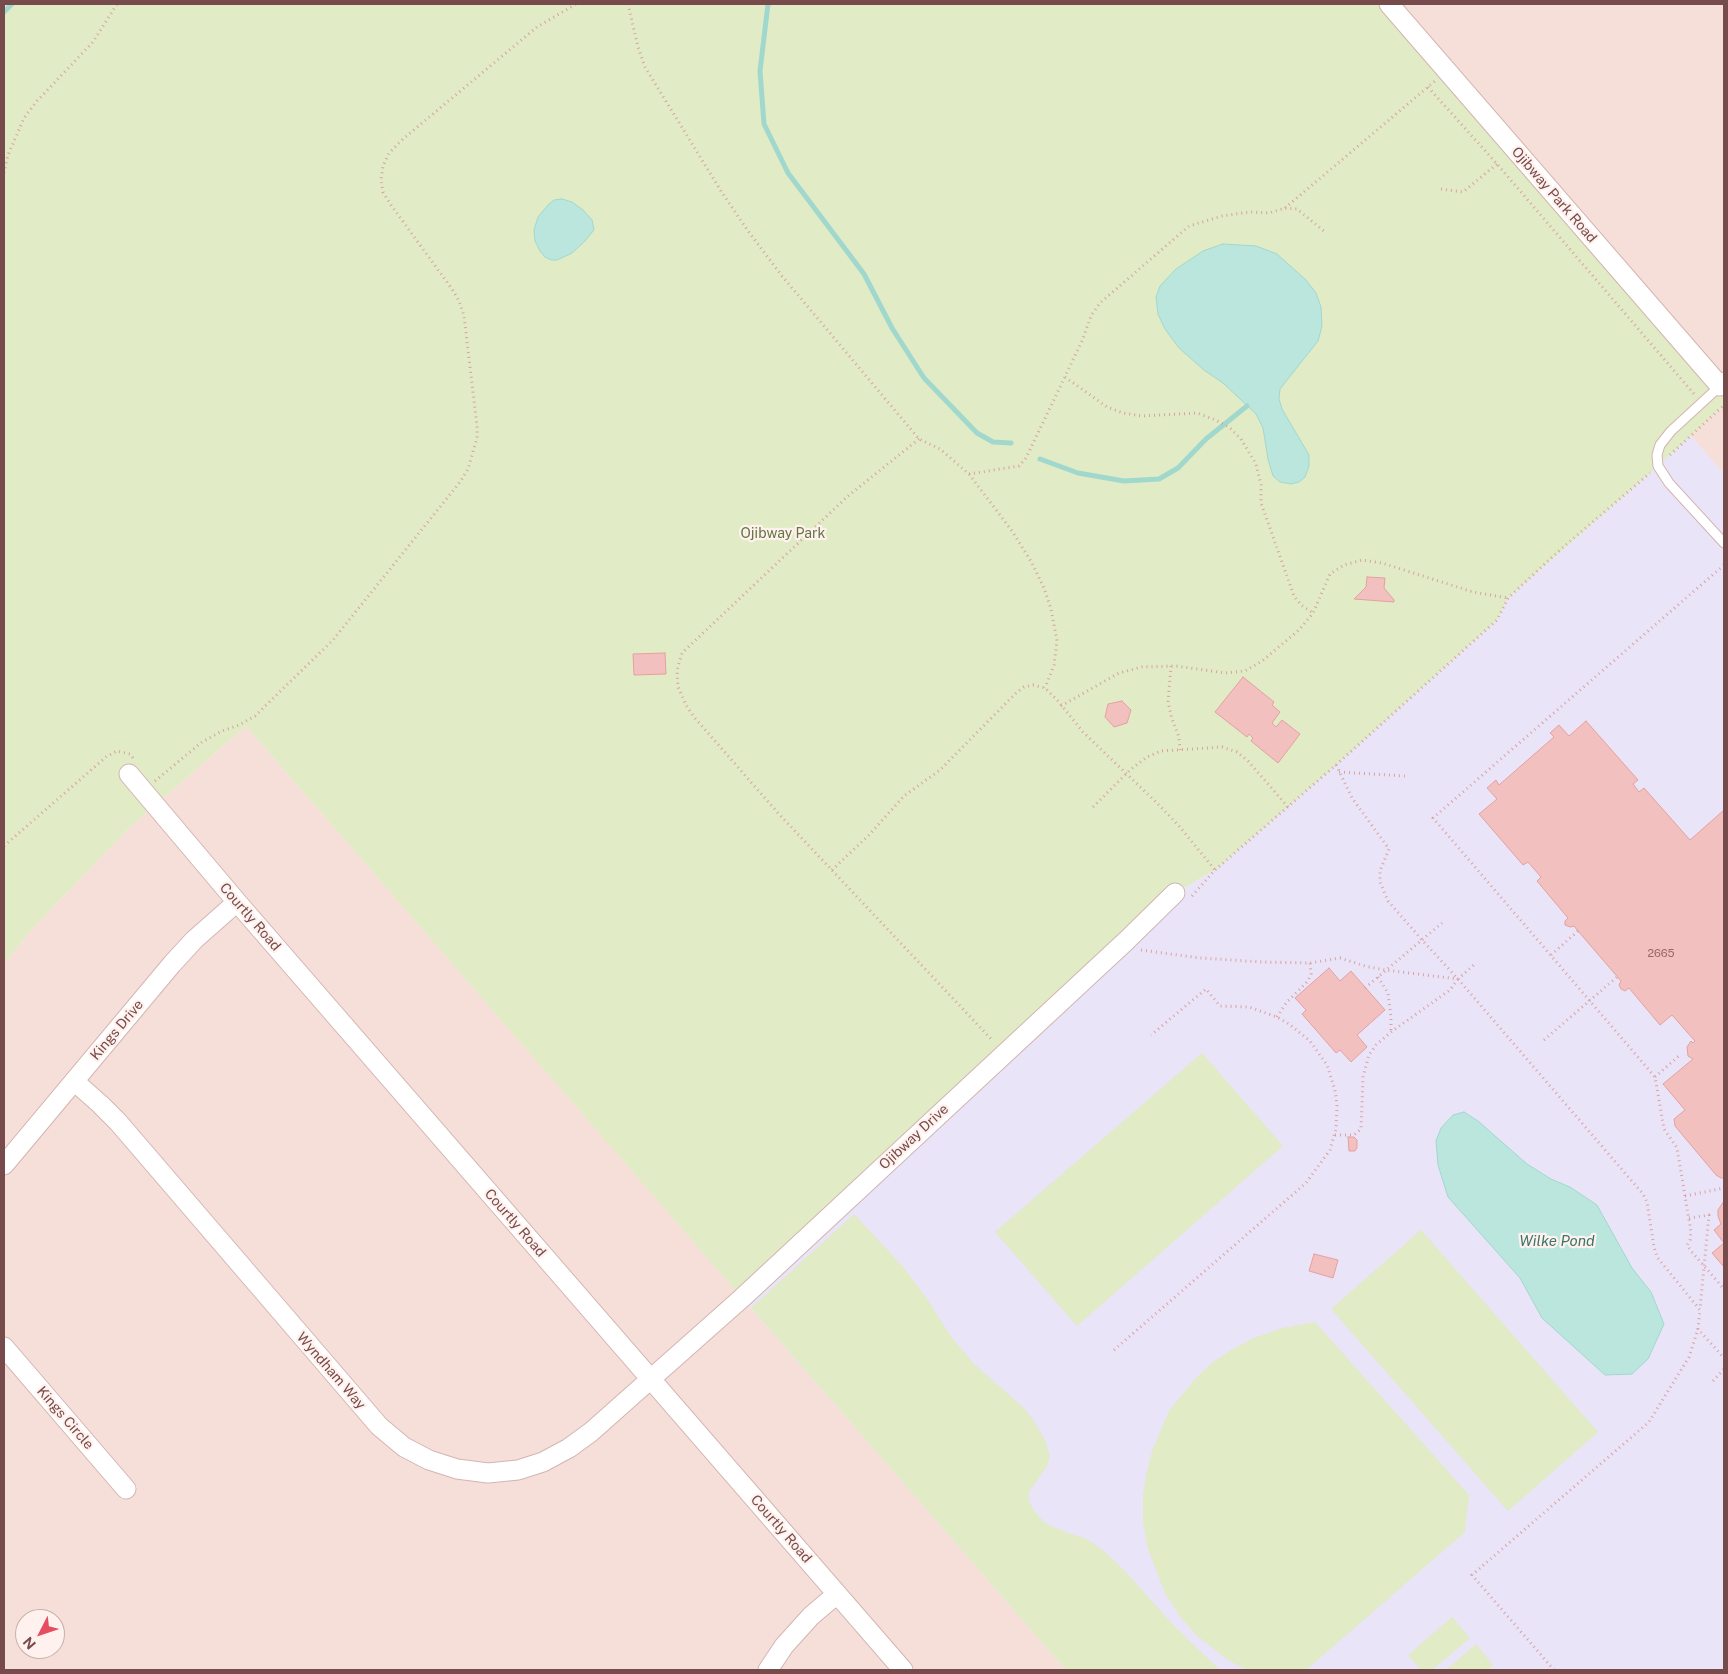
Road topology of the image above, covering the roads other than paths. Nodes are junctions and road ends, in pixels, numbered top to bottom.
1 (1389, 4) edge
2 (1722, 384) edge
3 (1724, 543) edge
4 (132, 767) road end
5 (1181, 897) road end
6 (238, 902) junction
7 (74, 1081) junction
8 (4, 1165) edge
9 (4, 1347) edge
10 (650, 1379) junction
11 (126, 1489) dead end
12 (837, 1594) junction
13 (768, 1670) edge
14 (903, 1670) edge

1 - 2 street, Ojibway Park Road
2 - 3 lane
4 - 6 street, Courtly Road
5 - 10 street, Ojibway Drive
6 - 7 street, Kings Drive
6 - 10 street, Courtly Road
7 - 8 street, Kings Drive
7 - 10 street, Wyndham Way
9 - 11 street, Kings Circle
10 - 12 street, Courtly Road
12 - 13 street
12 - 14 street, Courtly Road

